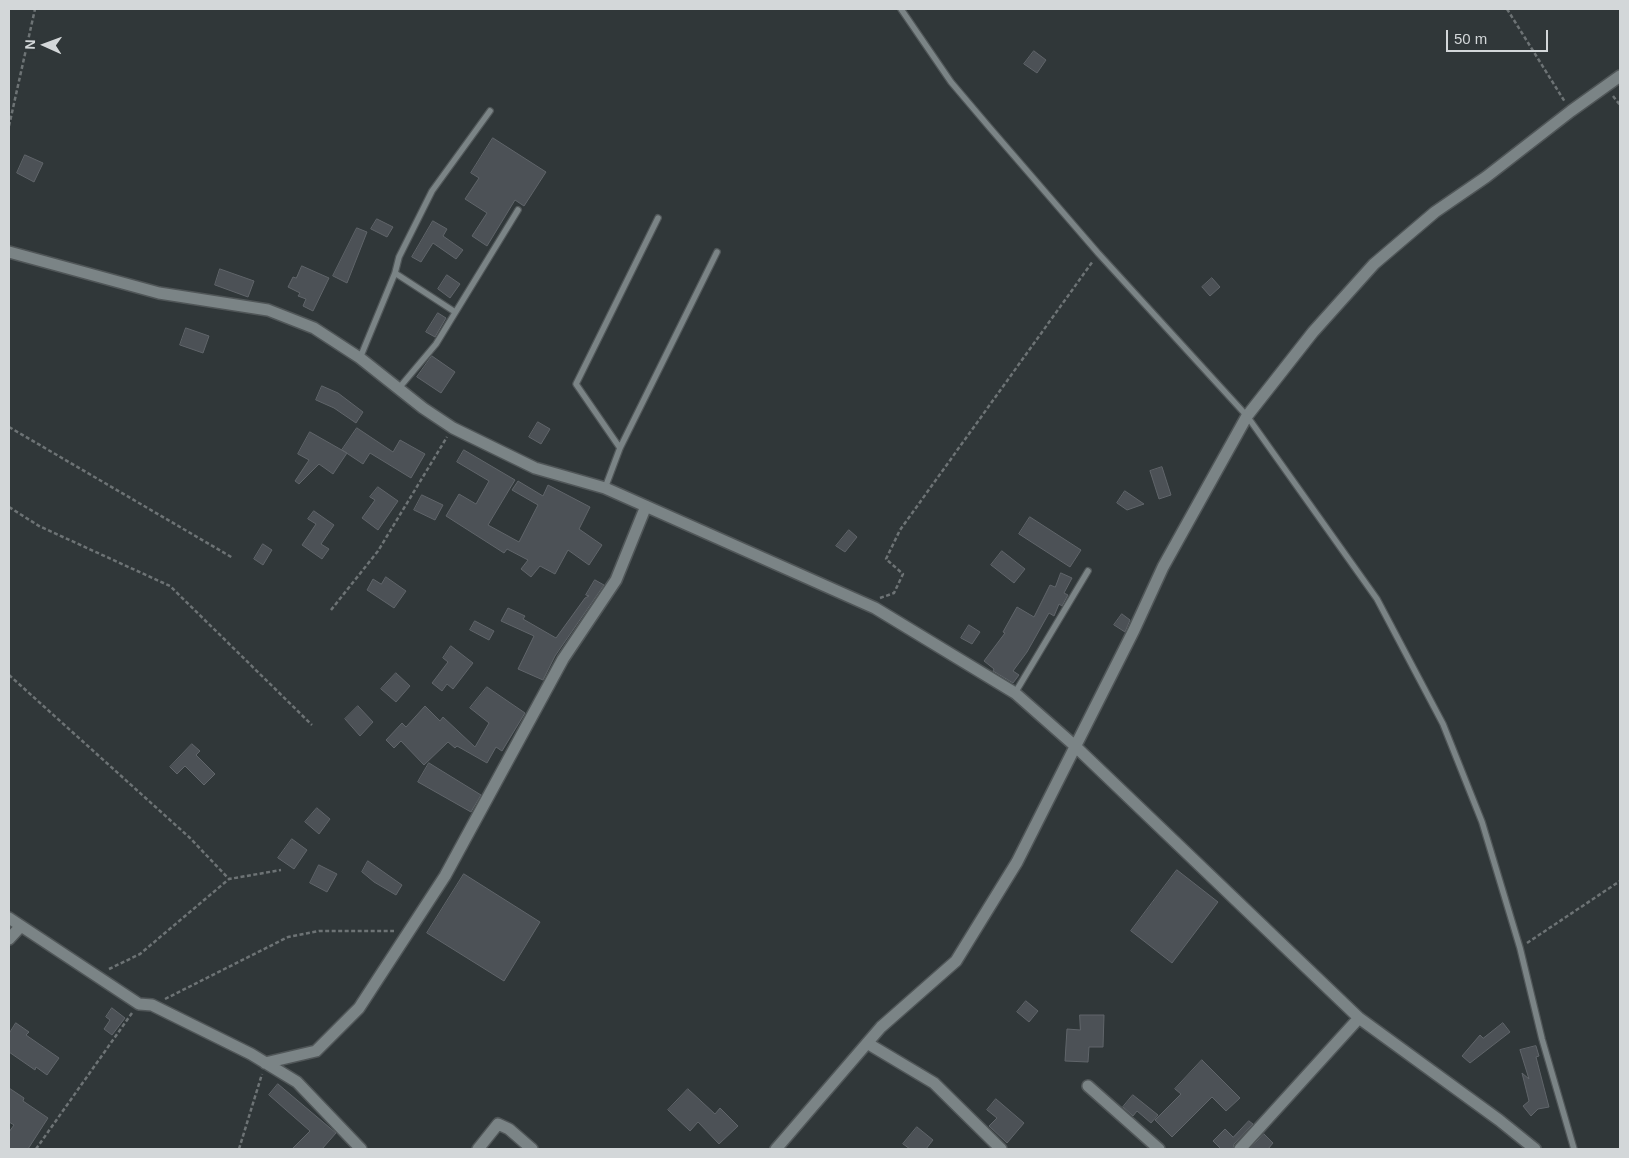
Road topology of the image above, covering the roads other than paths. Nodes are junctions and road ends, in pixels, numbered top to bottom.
1 (901, 9) edge
2 (1620, 76) edge
3 (490, 111) dead end
4 (518, 210) dead end
5 (658, 218) dead end
6 (9, 252) edge
7 (717, 252) dead end
8 (395, 273) junction
9 (455, 312) junction
10 (360, 358) junction
11 (399, 388) junction
12 (1247, 416) junction
13 (620, 448) junction
14 (605, 488) junction
15 (646, 506) junction
16 (1088, 572) dead end
17 (1015, 693) junction
18 (1075, 746) junction
19 (9, 918) edge
20 (20, 926) junction
21 (9, 939) edge
22 (1359, 1018) junction
23 (867, 1044) junction
24 (265, 1063) junction
25 (1088, 1086) dead end
26 (361, 1149) edge
27 (478, 1149) edge
28 (532, 1149) edge
29 (776, 1149) edge
30 (1001, 1149) edge
31 (1159, 1149) edge
32 (1240, 1149) edge
33 (1535, 1149) edge
34 (1574, 1149) edge

1 - 12 lane
2 - 12 street
3 - 8 lane
4 - 9 lane
5 - 13 lane
6 - 10 street
7 - 13 lane
8 - 9 lane
8 - 10 lane
9 - 11 lane
10 - 11 street
11 - 14 street
12 - 18 street
12 - 34 lane
13 - 14 lane
14 - 15 street
15 - 17 street
15 - 24 street
16 - 17 lane
17 - 18 street
18 - 22 street
18 - 23 street
19 - 20 street
20 - 21 street
20 - 24 street
22 - 32 street
22 - 33 street
23 - 29 street
23 - 30 street
24 - 26 street
25 - 31 street
27 - 28 street

